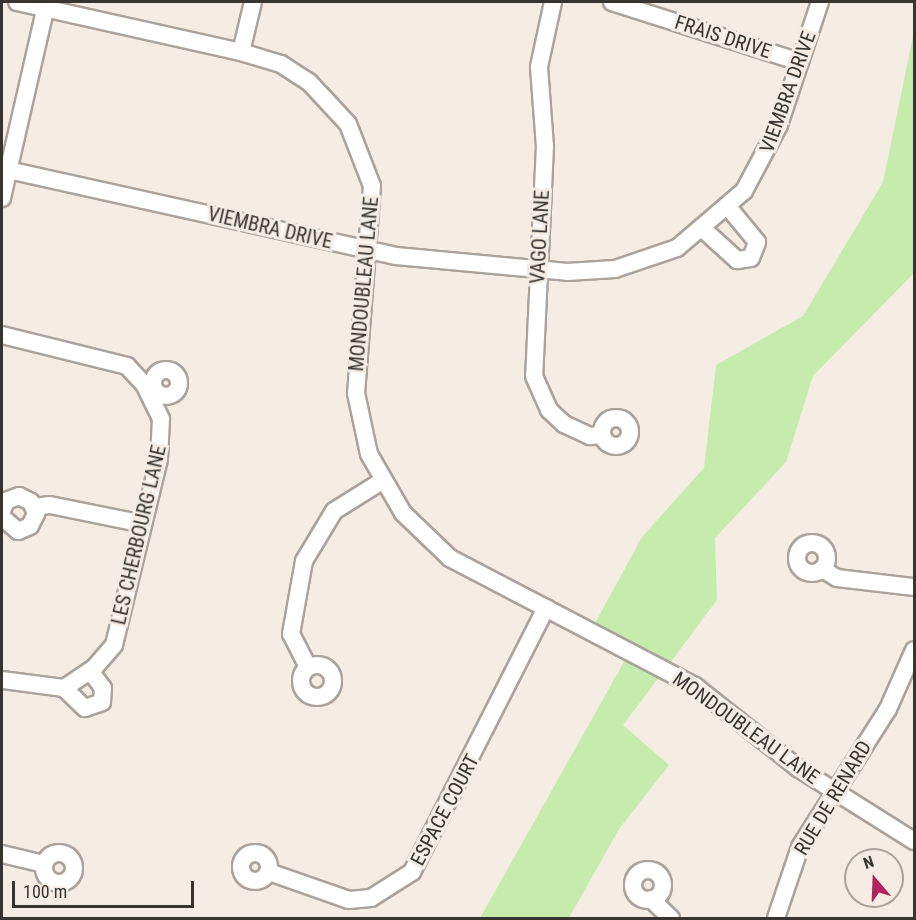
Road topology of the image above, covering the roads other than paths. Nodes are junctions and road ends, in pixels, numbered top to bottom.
1 (17, 2) edge
2 (253, 2) edge
3 (553, 2) edge
4 (612, 2) edge
5 (820, 2) edge
6 (47, 5) edge
7 (241, 52) junction
8 (800, 62) junction
9 (8, 170) junction
10 (2, 198) edge
11 (729, 208) junction
12 (704, 230) junction
13 (367, 250) junction
14 (539, 270) junction
15 (2, 335) edge
16 (602, 435) dead end
17 (382, 481) junction
18 (34, 507) junction
19 (2, 511) edge
20 (2, 517) edge
21 (143, 524) junction
22 (822, 569) dead end
23 (915, 587) edge
24 (546, 608) junction
25 (915, 650) edge
26 (308, 668) dead end
27 (90, 671) junction
28 (2, 680) edge
29 (64, 688) junction
30 (836, 791) junction
31 (915, 841) edge
32 (2, 854) edge
33 (44, 864) dead end
34 (269, 872) dead end
35 (651, 899) dead end
36 (671, 918) edge
37 (776, 918) edge

1 - 6 street, MONDOUBLEAU LANE
2 - 7 street
3 - 14 street, VAGO LANE
4 - 8 street, FRAIS DRIVE
5 - 8 street, VIEMBRA DRIVE
6 - 7 street, MONDOUBLEAU LANE
6 - 9 street
7 - 13 street, MONDOUBLEAU LANE
8 - 11 street, VIEMBRA DRIVE
9 - 10 street
9 - 13 street, VIEMBRA DRIVE
11 - 12 street, VIEMBRA DRIVE
11 - 12 street
12 - 14 street, VIEMBRA DRIVE
13 - 14 street, VIEMBRA DRIVE
13 - 17 street, MONDOUBLEAU LANE
14 - 16 street, VAGO LANE
15 - 21 street, LES CHERBOURG LANE
17 - 24 street, MONDOUBLEAU LANE
17 - 26 street
18 - 19 street
18 - 20 street
18 - 21 street
21 - 27 street, LES CHERBOURG LANE
22 - 23 street
24 - 30 street, MONDOUBLEAU LANE
24 - 34 street, ESPACE COURT
25 - 30 street, RUE DE RENARD
27 - 29 street, LES CHERBOURG LANE
27 - 29 street
28 - 29 street
30 - 31 street, MONDOUBLEAU LANE
30 - 37 street, RUE DE RENARD
32 - 33 street
35 - 36 street

